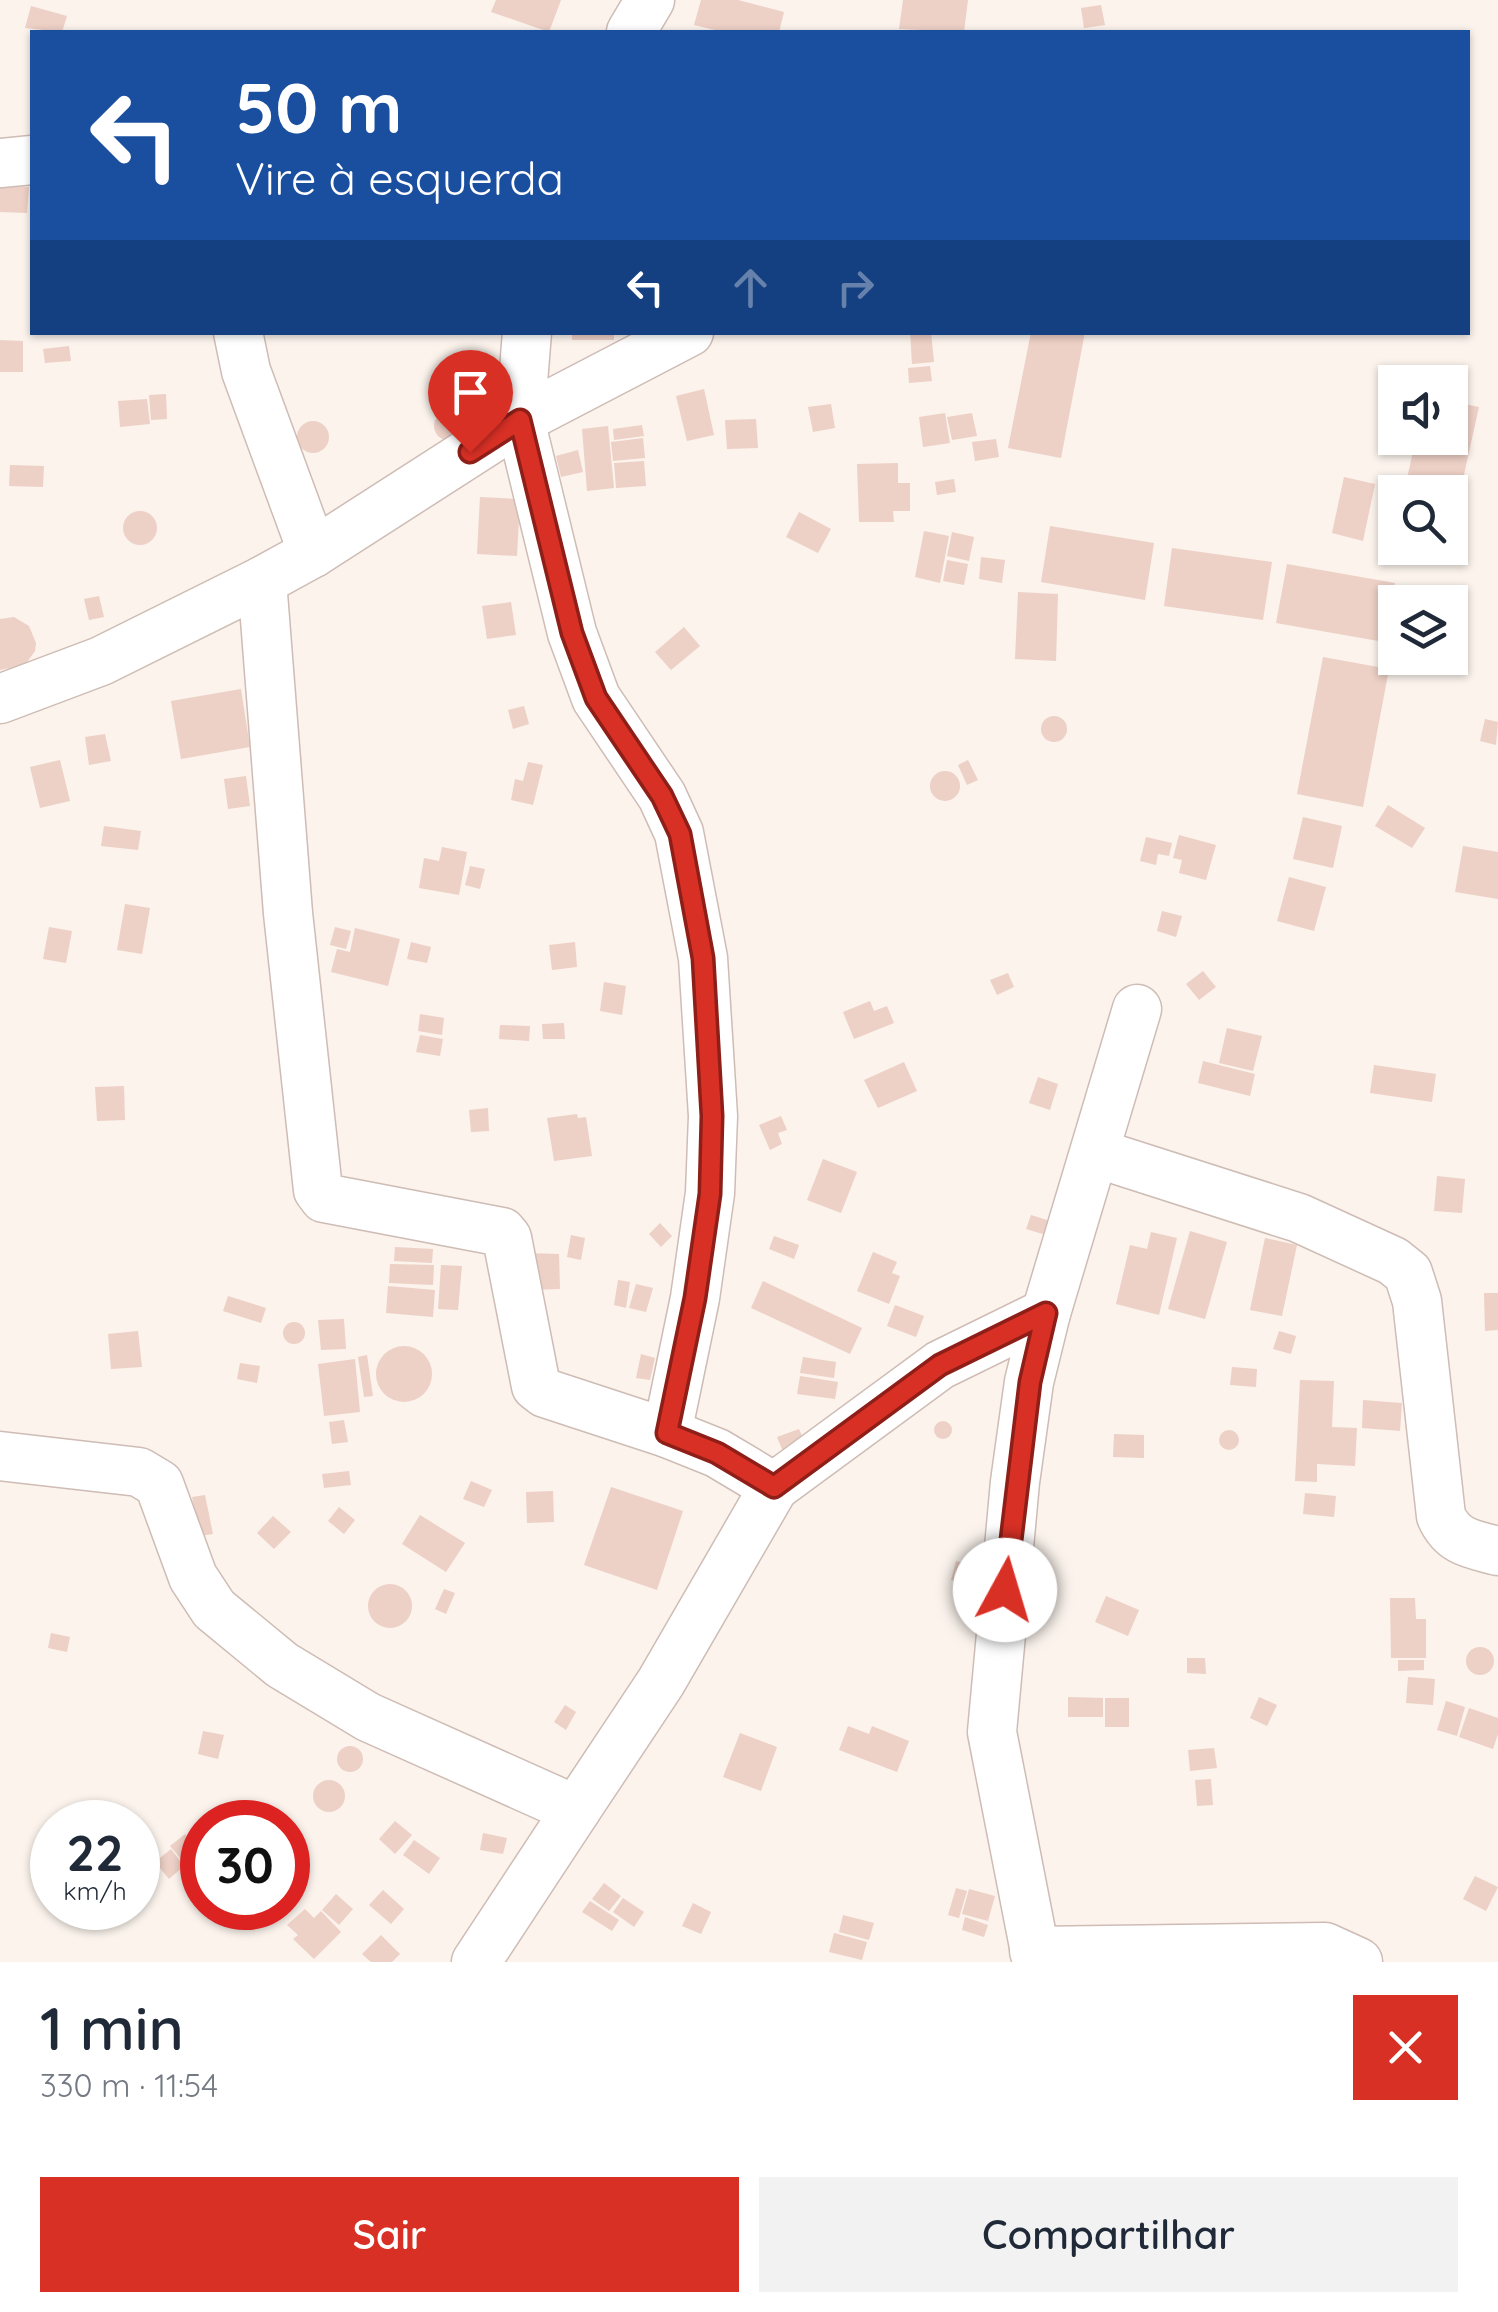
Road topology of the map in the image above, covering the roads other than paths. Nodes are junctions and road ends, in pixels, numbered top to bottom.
1 (650, 0) edge
2 (632, 30) edge
3 (30, 160) edge
4 (0, 163) edge
5 (239, 335) edge
6 (527, 335) edge
7 (683, 335) edge
8 (520, 420) junction
9 (313, 554) junction
10 (262, 580) junction
11 (0, 698) edge
12 (1137, 1009) dead end
13 (1096, 1153) junction
14 (1046, 1313) junction
15 (667, 1433) junction
16 (0, 1456) edge
17 (774, 1487) junction
18 (1498, 1550) edge
19 (576, 1810) junction
20 (1035, 1956) edge
21 (476, 1962) edge
22 (1358, 1962) edge

1 - 2 street
3 - 4 street
5 - 9 street
6 - 8 street
7 - 8 street
8 - 9 street
8 - 15 street
9 - 10 street
10 - 11 street
10 - 15 street
12 - 13 street
13 - 14 street
13 - 18 street
14 - 17 street
14 - 20 street
15 - 17 street
16 - 19 street
17 - 19 street
19 - 21 street
20 - 22 street

